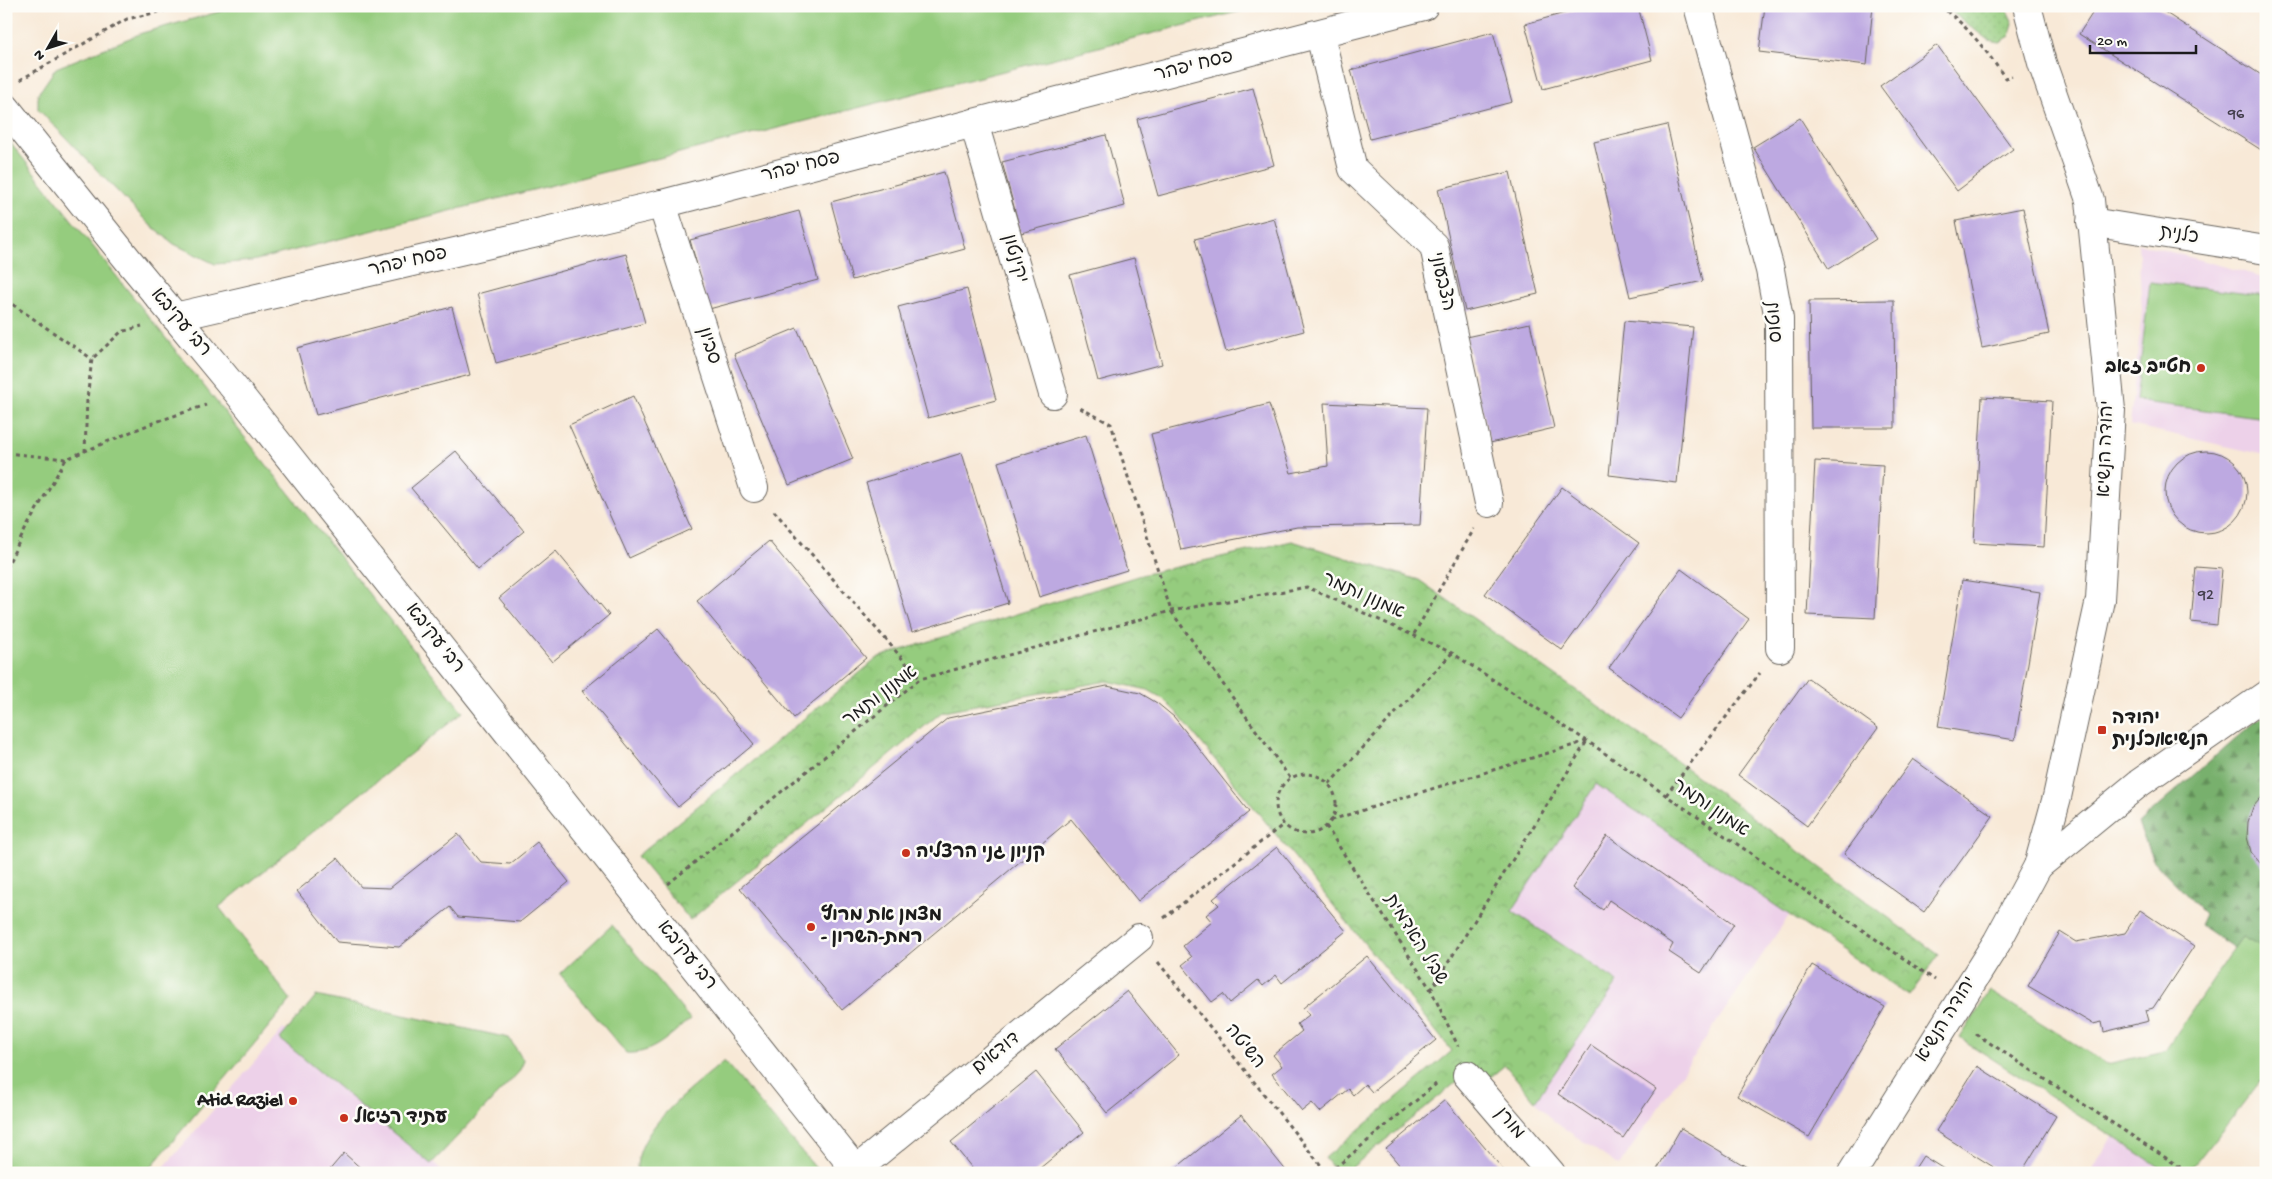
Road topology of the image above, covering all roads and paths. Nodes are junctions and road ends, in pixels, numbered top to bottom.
1 (184, 6) edge
2 (1424, 6) edge
3 (1698, 6) edge
4 (1940, 6) edge
5 (2027, 6) edge
6 (1320, 34) junction
7 (2042, 63) junction
8 (11, 95) edge
9 (974, 124) junction
10 (662, 204) junction
11 (2091, 222) junction
12 (2266, 250) edge
13 (6, 300) edge
14 (175, 317) junction
15 (92, 359) junction
16 (239, 394) junction
17 (1053, 394) joint
18 (85, 452) junction
19 (6, 453) edge
20 (66, 460) junction
21 (754, 488) joint
22 (1489, 503) joint
23 (6, 568) edge
24 (1171, 611) junction
25 (1414, 634) junction
26 (1780, 648) joint
27 (1452, 653) junction
28 (920, 679) junction
29 (2266, 695) edge
30 (1587, 741) junction
31 (1290, 778) junction
32 (1329, 784) junction
33 (1666, 796) junction
34 (1331, 820) junction
35 (1284, 824) junction
36 (1326, 826) junction
37 (2038, 866) junction
38 (644, 904) junction
39 (1139, 938) junction
40 (1431, 990) junction
41 (1955, 1007) junction
42 (1467, 1075) junction
43 (857, 1171) edge
44 (1328, 1173) edge
45 (1551, 1173) edge
46 (1852, 1173) edge
47 (2189, 1173) edge

1 - 8 path
2 - 6 street, פסח יפהר
3 - 26 street, לוטוס
4 - 7 path
5 - 7 street, יהודה הנשיא
6 - 9 street, פסח יפהר
6 - 22 street, הצבעוני
7 - 11 street, יהודה הנשיא
8 - 14 street, רבי עקיבא
9 - 10 street, פסח יפהר
9 - 17 street, יקינטון
10 - 14 street, פסח יפהר
10 - 21 street, סביון
11 - 12 street, כלנית
11 - 37 street, יהודה הנשיא
13 - 15 path
14 - 15 path
14 - 16 street, רבי עקיבא
15 - 18 path
16 - 18 path
16 - 38 street, רבי עקיבא
17 - 24 path
18 - 20 path
19 - 20 path
20 - 23 path
21 - 28 path
22 - 25 path
24 - 25 path, אמנון ותמר
24 - 28 path, אמנון ותמר
24 - 31 path
25 - 27 path, אמנון ותמר
26 - 33 path
27 - 30 path, אמנון ותמר
27 - 32 path
28 - 38 path, אמנון ותמר
29 - 37 street, יהודה הנשיא
30 - 33 path, אמנון ותמר
30 - 34 path
30 - 40 path
31 - 32 path
31 - 35 path
32 - 34 path
33 - 41 path, אמנון ותמר
34 - 36 path
35 - 36 path
35 - 39 path
36 - 40 path, שביל האדמית
37 - 41 street, יהודה הנשיא
38 - 43 street, רבי עקיבא
39 - 43 street, דודאים
39 - 44 path, השיטה
40 - 42 path, שביל האדמית
41 - 46 street, יהודה הנשיא
41 - 47 path, אמנון ותמר
42 - 44 path
42 - 45 street, מורן

